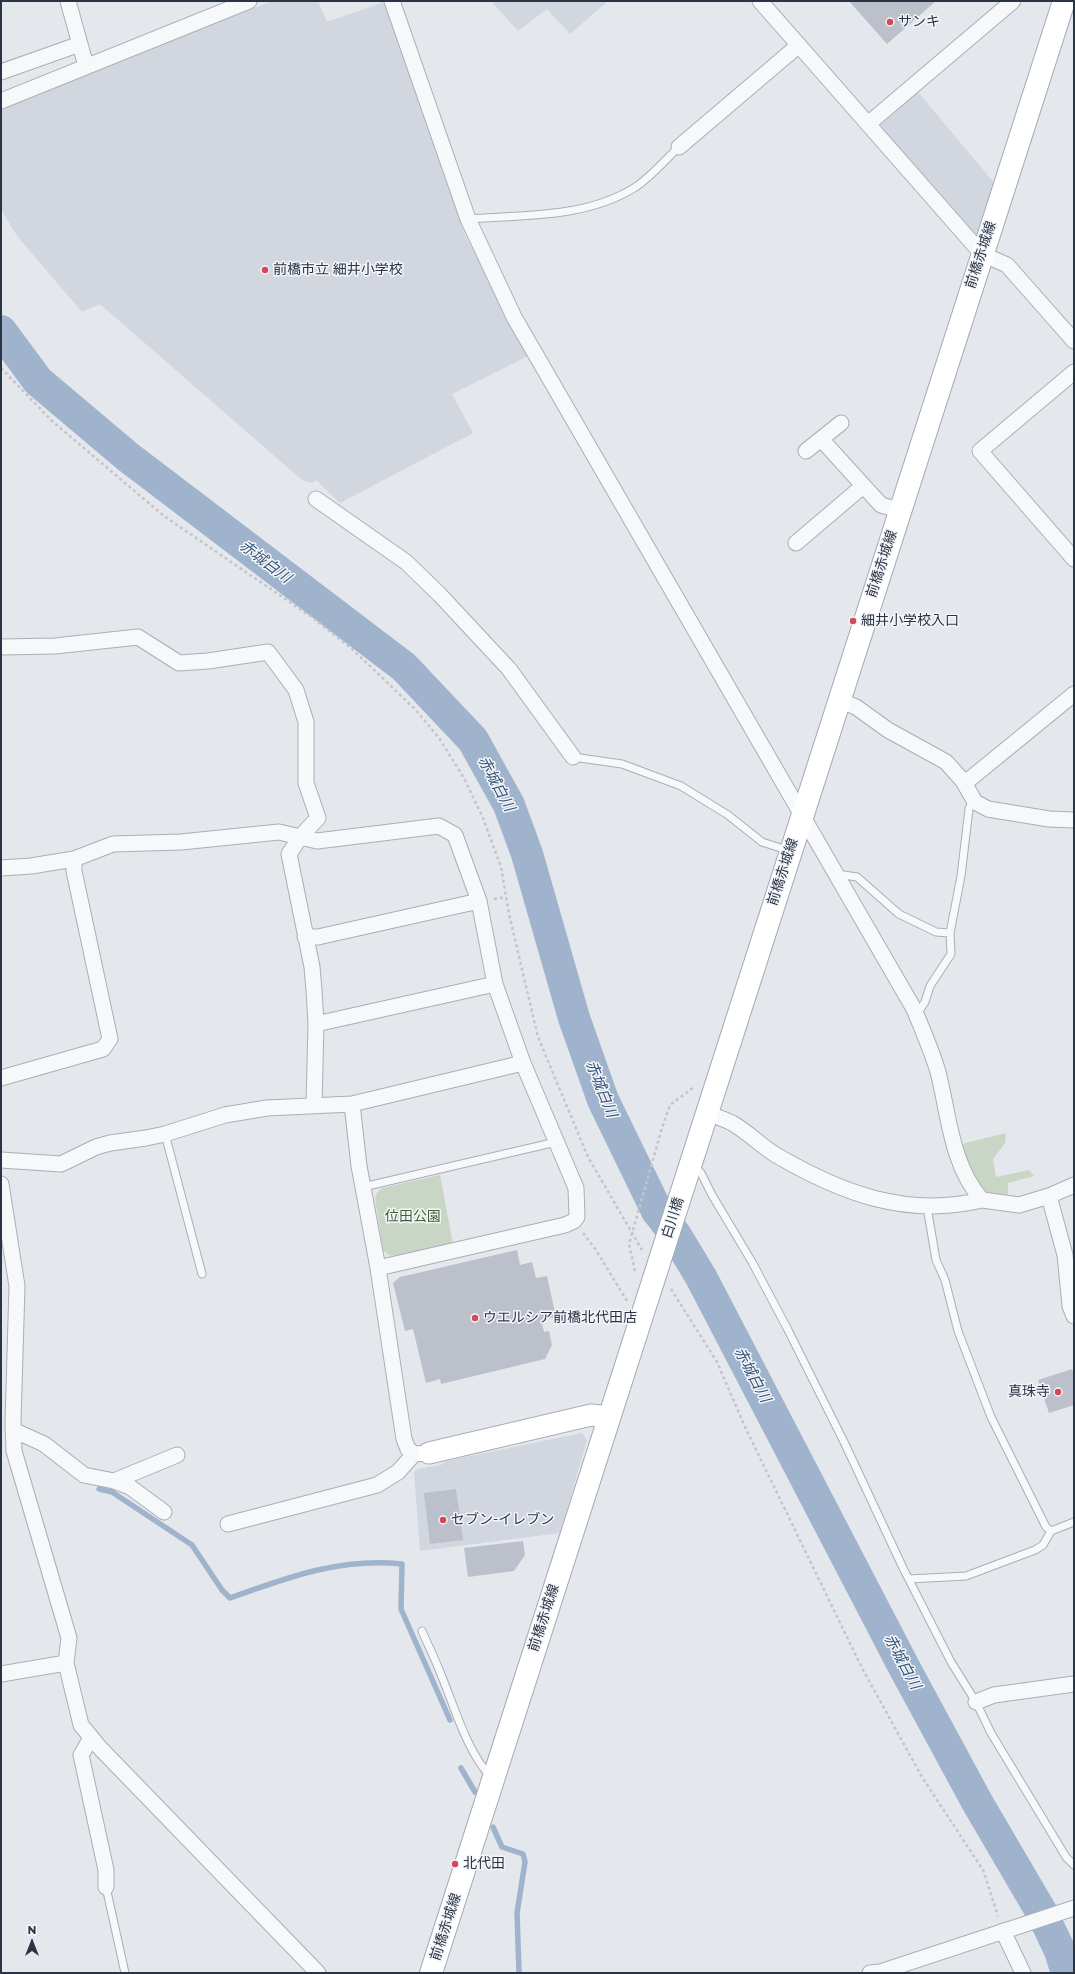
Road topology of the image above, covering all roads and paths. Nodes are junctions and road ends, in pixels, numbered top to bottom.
1 (68, 1) edge
2 (249, 1) edge
3 (392, 1) edge
4 (760, 1) edge
5 (1013, 1) edge
6 (1064, 1) edge
7 (80, 44) junction
8 (799, 45) junction
9 (86, 66) junction
10 (1, 72) edge
11 (1, 101) edge
12 (868, 124) junction
13 (679, 147) joint
14 (468, 220) junction
15 (982, 254) junction
16 (1074, 341) edge
17 (1, 368) edge
18 (1074, 372) edge
19 (841, 423) dead end
20 (821, 439) junction
21 (806, 451) dead end
22 (863, 486) junction
23 (316, 499) dead end
24 (899, 510) junction
25 (796, 543) dead end
26 (1074, 560) edge
27 (1, 647) edge
28 (1074, 694) edge
29 (838, 700) junction
30 (573, 757) joint
31 (965, 783) junction
32 (974, 799) junction
33 (801, 815) junction
34 (1074, 820) edge
35 (300, 836) junction
36 (790, 851) junction
37 (74, 859) junction
38 (1, 868) edge
39 (835, 874) junction
40 (480, 901) junction
41 (950, 933) junction
42 (305, 937) junction
43 (495, 984) junction
44 (916, 1015) junction
45 (316, 1024) junction
46 (523, 1063) junction
47 (1, 1078) edge
48 (698, 1085) dead end
49 (352, 1104) junction
50 (314, 1105) junction
51 (706, 1113) junction
52 (165, 1134) junction
53 (556, 1142) junction
54 (1, 1160) edge
55 (689, 1168) junction
56 (1, 1184) edge
57 (1074, 1185) edge
58 (363, 1187) junction
59 (1050, 1196) junction
60 (982, 1200) junction
61 (927, 1207) junction
62 (574, 1221) junction
63 (632, 1232) junction
64 (378, 1268) junction
65 (650, 1270) junction
66 (202, 1274) dead end
67 (628, 1304) dead end
68 (1074, 1316) edge
69 (609, 1417) junction
70 (13, 1430) junction
71 (8, 1448) edge
72 (421, 1454) junction
73 (178, 1455) dead end
74 (114, 1481) junction
75 (164, 1512) dead end
76 (1074, 1522) edge
77 (228, 1524) dead end
78 (1051, 1531) junction
79 (909, 1579) junction
80 (422, 1631) dead end
81 (66, 1663) junction
82 (1, 1674) edge
83 (1074, 1684) edge
84 (976, 1702) junction
85 (91, 1738) junction
86 (493, 1779) junction
87 (1074, 1865) edge
88 (106, 1887) joint
89 (1074, 1908) edge
90 (1006, 1930) junction
91 (313, 1972) edge
92 (125, 1973) edge
93 (431, 1973) edge
94 (870, 1973) edge
95 (1023, 1973) edge

1 - 7 street
2 - 9 street
3 - 14 street
4 - 8 street
5 - 12 street
6 - 15 main road, 前橋赤城線
7 - 9 street
7 - 10 street
8 - 12 street
8 - 13 street
9 - 11 street
12 - 15 street
13 - 14 lane
14 - 33 street
15 - 16 street
15 - 24 main road, 前橋赤城線
17 - 63 path
18 - 26 street
19 - 20 street
20 - 21 street
20 - 22 street
22 - 24 street
22 - 25 street
23 - 30 street
24 - 29 main road, 前橋赤城線
27 - 35 street
28 - 31 street
29 - 31 street
29 - 33 main road, 前橋赤城線
30 - 36 lane
31 - 32 street
32 - 34 street
32 - 41 lane
33 - 36 main road, 前橋赤城線
33 - 39 street
35 - 37 street
35 - 40 street
35 - 42 street
36 - 51 main road, 前橋赤城線
37 - 38 street
37 - 47 street
39 - 41 lane
39 - 44 street
40 - 42 street
40 - 43 street
41 - 44 lane
42 - 45 street
43 - 45 street
43 - 46 street
44 - 60 street
45 - 50 street
46 - 49 street
46 - 53 street
48 - 63 path
49 - 50 street
49 - 58 street
50 - 52 street
51 - 55 main road, 前橋赤城線
51 - 61 street
52 - 54 street
52 - 66 lane
53 - 58 lane
53 - 62 street
55 - 65 main road, 白川橋
55 - 79 lane
56 - 70 street
57 - 59 street
58 - 64 street
59 - 60 street
59 - 68 street
60 - 61 street
61 - 78 lane
62 - 64 street
62 - 67 path
63 - 65 path
63 - 65 path
64 - 72 street
65 - 69 main road, 前橋赤城線
65 - 90 path
69 - 72 street
69 - 86 main road, 前橋赤城線
70 - 71 street
70 - 74 street
71 - 81 street
72 - 77 street
73 - 74 street
74 - 75 street
76 - 78 lane
78 - 79 lane
79 - 84 lane
80 - 86 lane
81 - 82 street
81 - 85 street
83 - 84 street
84 - 87 lane
85 - 88 street
85 - 91 street
86 - 93 main road, 前橋赤城線
88 - 92 lane
89 - 90 street
90 - 94 street
90 - 95 street

